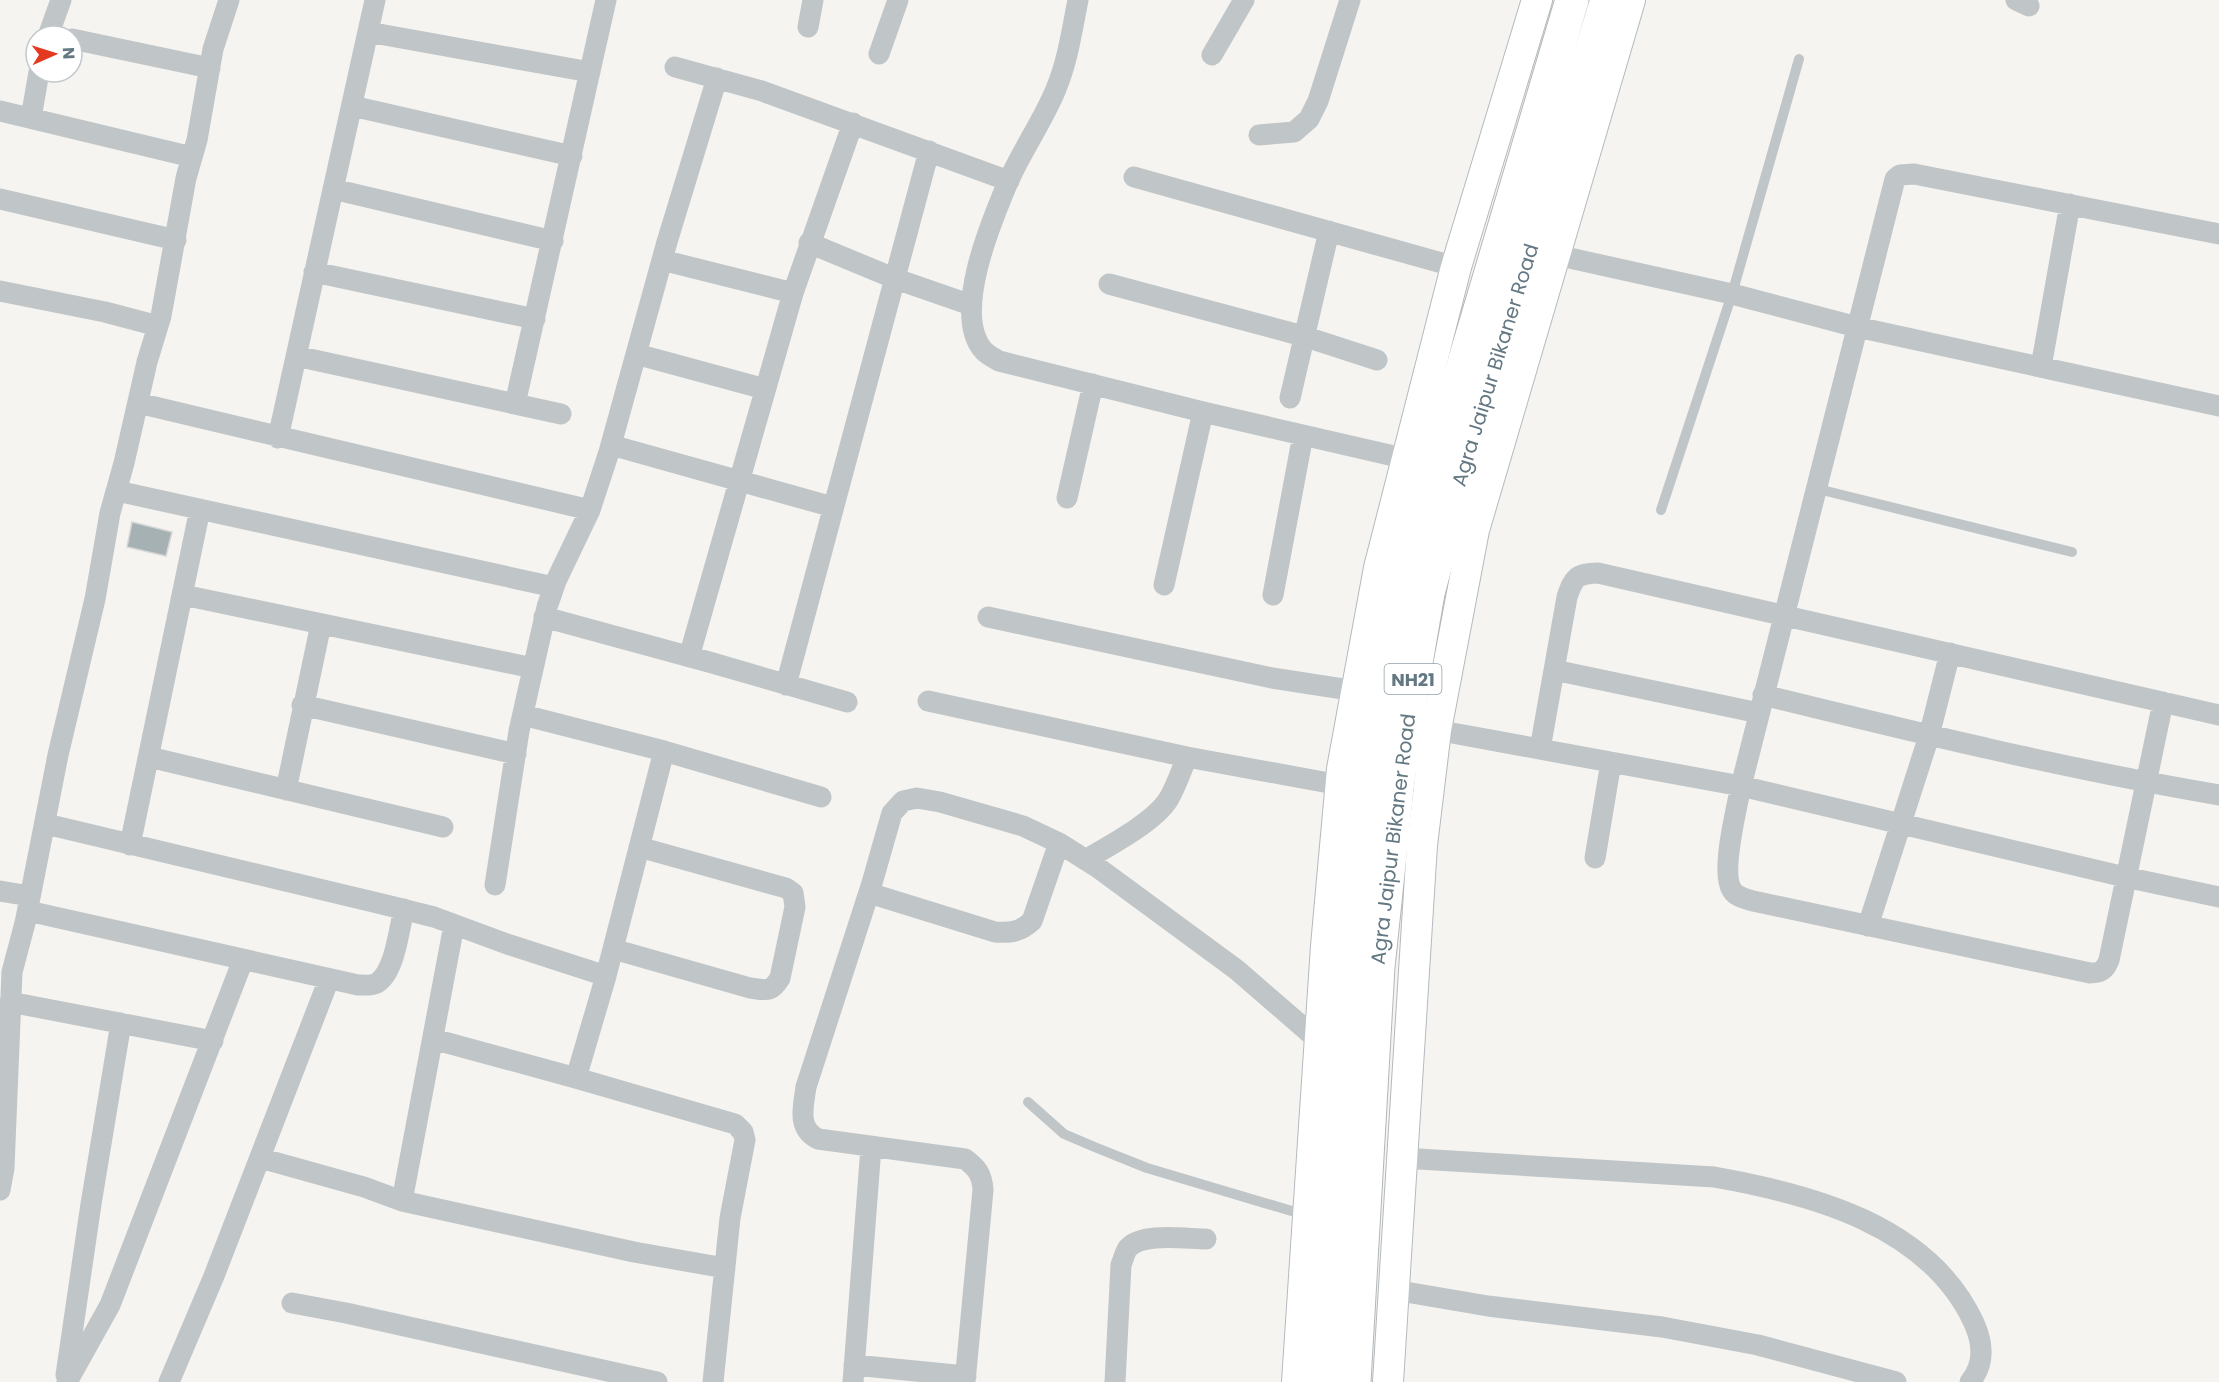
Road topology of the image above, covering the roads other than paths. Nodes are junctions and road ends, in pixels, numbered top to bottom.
1 (61, 0) edge
2 (229, 0) edge
3 (375, 0) edge
4 (606, 0) edge
5 (813, 0) edge
6 (898, 0) edge
7 (1078, 0) edge
8 (1244, 0) edge
9 (1350, 0) edge
10 (1630, 0) edge
11 (1534, 1) edge
12 (1570, 8) edge
13 (1603, 13) edge
14 (56, 24) edge
15 (808, 27) dead end
16 (368, 32) junction
17 (84, 42) edge
18 (879, 54) dead end
19 (1212, 55) dead end
20 (1799, 59) dead end
21 (675, 67) dead end
22 (210, 68) junction
23 (590, 72) junction
24 (717, 78) junction
25 (37, 84) edge
26 (352, 106) junction
27 (0, 111) edge
28 (31, 118) junction
29 (853, 123) junction
30 (1259, 135) dead end
31 (929, 151) junction
32 (572, 156) junction
33 (192, 158) junction
34 (1134, 177) dead end
35 (1008, 182) junction
36 (1563, 184) junction
37 (333, 189) junction
38 (0, 199) edge
39 (2070, 204) junction
40 (1329, 231) junction
41 (2219, 234) edge
42 (176, 240) junction
43 (553, 241) junction
44 (809, 243) junction
45 (1556, 255) junction
46 (662, 260) junction
47 (1456, 267) junction
48 (314, 272) junction
49 (896, 279) junction
50 (1109, 284) dead end
51 (0, 291) edge
52 (793, 293) junction
53 (1732, 294) junction
54 (971, 305) junction
55 (535, 319) junction
56 (158, 326) junction
57 (1857, 327) junction
58 (1303, 336) junction
59 (636, 354) junction
60 (296, 356) junction
61 (1377, 360) dead end
62 (2041, 367) junction
63 (1093, 384) junction
64 (765, 388) junction
65 (1290, 398) dead end
66 (138, 404) junction
67 (515, 404) junction
68 (2219, 406) edge
69 (1203, 412) junction
70 (561, 414) dead end
71 (1303, 435) junction
72 (278, 438) junction
73 (611, 445) junction
74 (1407, 459) junction
75 (739, 480) junction
76 (1818, 489) junction
77 (117, 491) junction
78 (1066, 498) dead end
79 (833, 507) junction
80 (200, 509) junction
81 (590, 510) junction
82 (1661, 510) dead end
83 (2072, 552) dead end
84 (1164, 585) dead end
85 (554, 587) junction
86 (183, 595) junction
87 (1273, 595) dead end
88 (1784, 616) junction
89 (544, 617) junction
90 (988, 617) dead end
91 (321, 624) junction
92 (1950, 653) junction
93 (689, 657) junction
94 (533, 668) junction
95 (1554, 670) junction
96 (786, 685) junction
97 (1356, 691) junction
98 (928, 701) dead end
99 (847, 702) dead end
100 (2163, 702) junction
101 (1761, 704) junction
102 (302, 705) junction
103 (523, 715) junction
104 (2219, 715) edge
105 (1436, 730) junction
106 (1929, 735) junction
107 (1540, 749) junction
108 (664, 751) junction
109 (516, 754) junction
110 (149, 757) junction
111 (1187, 757) junction
112 (1611, 762) junction
113 (2146, 782) junction
114 (1340, 785) junction
115 (1741, 786) junction
116 (286, 790) junction
117 (2219, 795) edge
118 (821, 797) dead end
119 (46, 824) junction
120 (1900, 825) junction
121 (443, 827) dead end
122 (1059, 843) junction
123 (130, 845) junction
124 (639, 847) junction
125 (1595, 858) dead end
126 (1086, 860) junction
127 (2125, 877) junction
128 (495, 885) dead end
129 (0, 891) edge
130 (869, 893) junction
131 (2219, 897) edge
132 (29, 904) junction
133 (404, 909) junction
134 (454, 925) junction
135 (1868, 926) junction
136 (613, 949) junction
137 (243, 960) junction
138 (606, 976) junction
139 (328, 979) junction
140 (10, 1002) junction
141 (121, 1023) junction
142 (433, 1039) junction
143 (213, 1041) junction
144 (1319, 1041) junction
145 (576, 1078) junction
146 (1028, 1102) dead end
147 (872, 1147) junction
148 (260, 1158) junction
149 (1402, 1158) junction
150 (2, 1167) edge
151 (0, 1190) edge
152 (402, 1201) junction
153 (1308, 1216) junction
154 (1206, 1239) dead end
155 (725, 1268) junction
156 (1394, 1290) junction
157 (292, 1303) dead end
158 (854, 1374) edge
159 (966, 1379) edge
160 (66, 1382) edge
161 (169, 1382) edge
162 (657, 1382) edge
163 (713, 1382) edge
164 (1115, 1382) edge
165 (1297, 1382) edge
166 (1326, 1382) edge
167 (1354, 1382) edge
168 (1388, 1382) edge
169 (1896, 1382) edge
170 (1970, 1382) edge

1 - 14 street
2 - 22 street
3 - 16 street
4 - 23 street
5 - 15 street
6 - 18 street
7 - 35 street
8 - 19 street
9 - 30 street
10 - 36 street
11 - 12 street
11 - 47 street
12 - 13 street
12 - 166 highway, Agra Jaipur Bikaner Road / NH21
13 - 36 highway, Agra Jaipur Bikaner Road / NH21
16 - 23 street
16 - 26 street
17 - 22 street
20 - 53 lane
21 - 24 street
22 - 33 street
23 - 32 street
24 - 29 street
24 - 46 street
25 - 28 street
26 - 32 street
26 - 37 street
27 - 28 street
28 - 33 street
29 - 31 street
29 - 44 street
31 - 35 street
31 - 49 street
32 - 43 street
33 - 42 street
34 - 40 street
35 - 54 street
36 - 45 street
36 - 167 highway, Agra Jaipur Bikaner Road / NH21
37 - 43 street
37 - 48 street
38 - 42 street
39 - 41 street
39 - 57 street
39 - 62 street
40 - 47 street
40 - 58 street
42 - 56 street
43 - 55 street
44 - 49 street
44 - 52 street
45 - 53 street
45 - 105 street
46 - 52 street
46 - 59 street
47 - 74 street
48 - 55 street
48 - 60 street
49 - 54 street
49 - 79 street
50 - 58 street
51 - 56 street
52 - 64 street
53 - 57 street
53 - 82 lane
54 - 63 street
55 - 67 street
56 - 66 street
57 - 62 street
57 - 76 street
58 - 61 street
58 - 65 street
59 - 64 street
59 - 73 street
60 - 67 street
60 - 72 street
62 - 68 street
63 - 69 street
63 - 78 street
64 - 75 street
66 - 72 street
66 - 77 street
67 - 70 street
69 - 71 street
69 - 84 street
71 - 74 street
71 - 87 street
72 - 81 street
73 - 75 street
73 - 81 street
74 - 97 street
75 - 79 street
75 - 93 street
76 - 83 lane
76 - 88 street
77 - 80 street
77 - 119 street
79 - 96 street
80 - 85 street
80 - 86 street
81 - 85 street
85 - 89 street
86 - 91 street
86 - 110 street
88 - 92 street
88 - 95 street
88 - 101 street
89 - 93 street
89 - 94 street
90 - 97 street
91 - 94 street
91 - 102 street
92 - 100 street
92 - 106 street
93 - 96 street
94 - 103 street
95 - 101 street
95 - 107 street
96 - 99 street
97 - 114 street
98 - 111 street
100 - 104 street
100 - 113 street
101 - 106 street
101 - 115 street
102 - 109 street
102 - 116 street
103 - 108 street
103 - 109 street
105 - 107 street
105 - 149 street
106 - 113 street
106 - 120 street
107 - 112 street
108 - 118 street
108 - 124 street
109 - 128 street
110 - 116 street
110 - 123 street
111 - 114 street
111 - 126 street
112 - 115 street
112 - 125 street
113 - 117 street
113 - 127 street
114 - 144 street
115 - 120 street
115 - 135 street
116 - 121 street
119 - 123 street
119 - 132 street
120 - 127 street
120 - 135 street
122 - 126 street
122 - 130 street
122 - 130 street
123 - 133 street
124 - 136 street
124 - 136 street
126 - 144 street
127 - 131 street
127 - 135 street
129 - 132 street
130 - 147 street
132 - 137 street
132 - 140 street
133 - 134 street
133 - 139 street
134 - 138 street
134 - 142 street
136 - 138 street
137 - 139 street
137 - 143 street
138 - 145 street
139 - 148 street
140 - 141 street
140 - 150 street
141 - 143 street
141 - 160 street
142 - 145 street
142 - 152 street
143 - 160 street
144 - 153 street
145 - 155 street
146 - 153 lane
147 - 158 street
147 - 159 street
148 - 152 street
148 - 161 street
149 - 156 street
149 - 170 street
150 - 151 street
152 - 155 street
153 - 165 street
154 - 164 street
155 - 163 street
156 - 168 street
156 - 169 street
157 - 162 street
158 - 159 street

